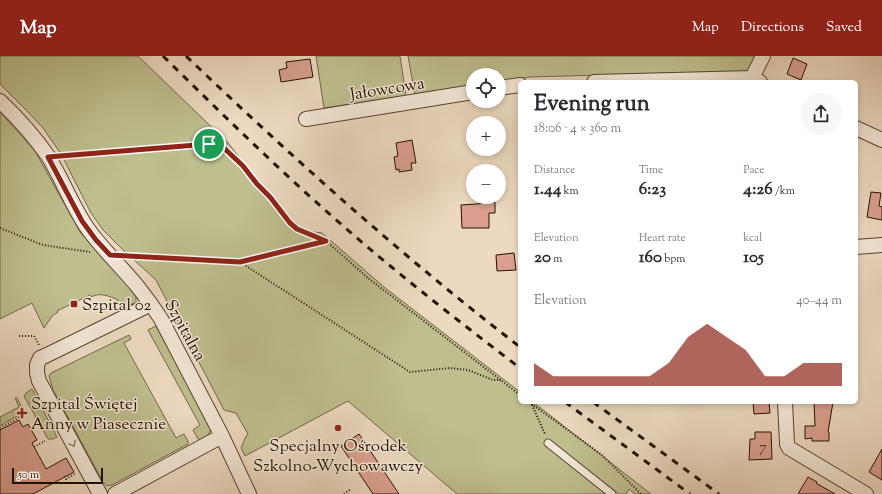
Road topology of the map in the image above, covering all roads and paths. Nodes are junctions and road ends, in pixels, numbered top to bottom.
1 (763, 56) edge
2 (756, 80) edge
3 (518, 85) edge
4 (506, 87) edge
5 (466, 93) edge
6 (0, 101) edge
7 (306, 119) dead end
8 (858, 129) edge
9 (882, 140) edge
10 (48, 157) junction
11 (0, 228) edge
12 (326, 241) junction
13 (882, 245) edge
14 (858, 247) edge
15 (110, 255) junction
16 (240, 262) junction
17 (151, 304) junction
18 (19, 336) dead end
19 (42, 352) junction
20 (502, 380) junction
21 (518, 393) edge
22 (532, 404) joint
23 (785, 404) edge
24 (29, 412) dead end
25 (0, 428) edge
26 (222, 436) junction
27 (45, 441) dead end
28 (548, 443) joint
29 (34, 447) dead end
30 (78, 472) dead end
31 (65, 476) dead end
32 (351, 489) dead end
33 (100, 494) edge
34 (115, 494) edge
35 (249, 494) edge
36 (344, 494) edge
37 (612, 494) edge
38 (641, 494) edge
39 (866, 494) edge

1 - 2 street
3 - 4 street
5 - 7 street, Jałowcowa
6 - 10 street, Szpitalna
8 - 9 street
10 - 12 path
10 - 15 street, Szpitalna
11 - 15 path
12 - 16 path
12 - 20 path
13 - 14 street
15 - 16 path
15 - 17 street, Szpitalna
16 - 20 path
17 - 19 street
17 - 26 street, Szpitalna
18 - 19 path
19 -> 33 street
20 - 21 path
22 - 28 path
22 - 38 path
23 - 39 street
24 - 25 path
26 - 34 street
26 - 35 street, Szpitalna
27 - 29 path
28 - 37 lane
30 - 31 path
32 - 36 path

